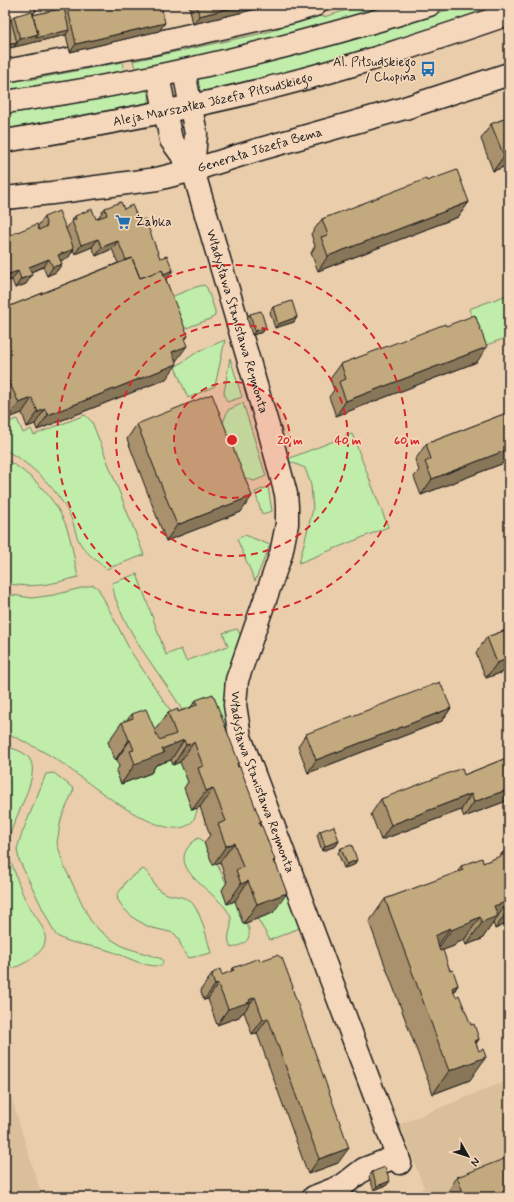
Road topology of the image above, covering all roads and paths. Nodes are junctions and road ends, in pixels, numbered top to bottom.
1 (25, 5) edge
2 (315, 5) edge
3 (429, 5) edge
4 (5, 12) edge
5 (509, 14) edge
6 (5, 71) edge
7 (184, 71) junction
8 (509, 74) edge
9 (158, 76) junction
10 (5, 102) edge
11 (190, 107) junction
12 (165, 112) junction
13 (5, 141) edge
14 (193, 170) junction
15 (5, 198) edge
16 (314, 1197) edge

1 - 4 street
2 - 6 street
3 - 7 street
5 - 11 street, Aleja Marszałka Józefa Piłsudskiego
7 - 9 street
7 - 11 street, Władysława Stanisława Reymonta
8 - 14 street, Generała Józefa Bema
9 - 10 street
9 - 12 street, Władysława Stanisława Reymonta
11 - 12 street, Aleja Marszałka Józefa Piłsudskiego
11 - 14 street, Władysława Stanisława Reymonta
12 - 13 street, Aleja Marszałka Józefa Piłsudskiego
12 - 14 street, Władysława Stanisława Reymonta
14 - 15 street, Generała Józefa Bema
14 - 16 street, Władysława Stanisława Reymonta

